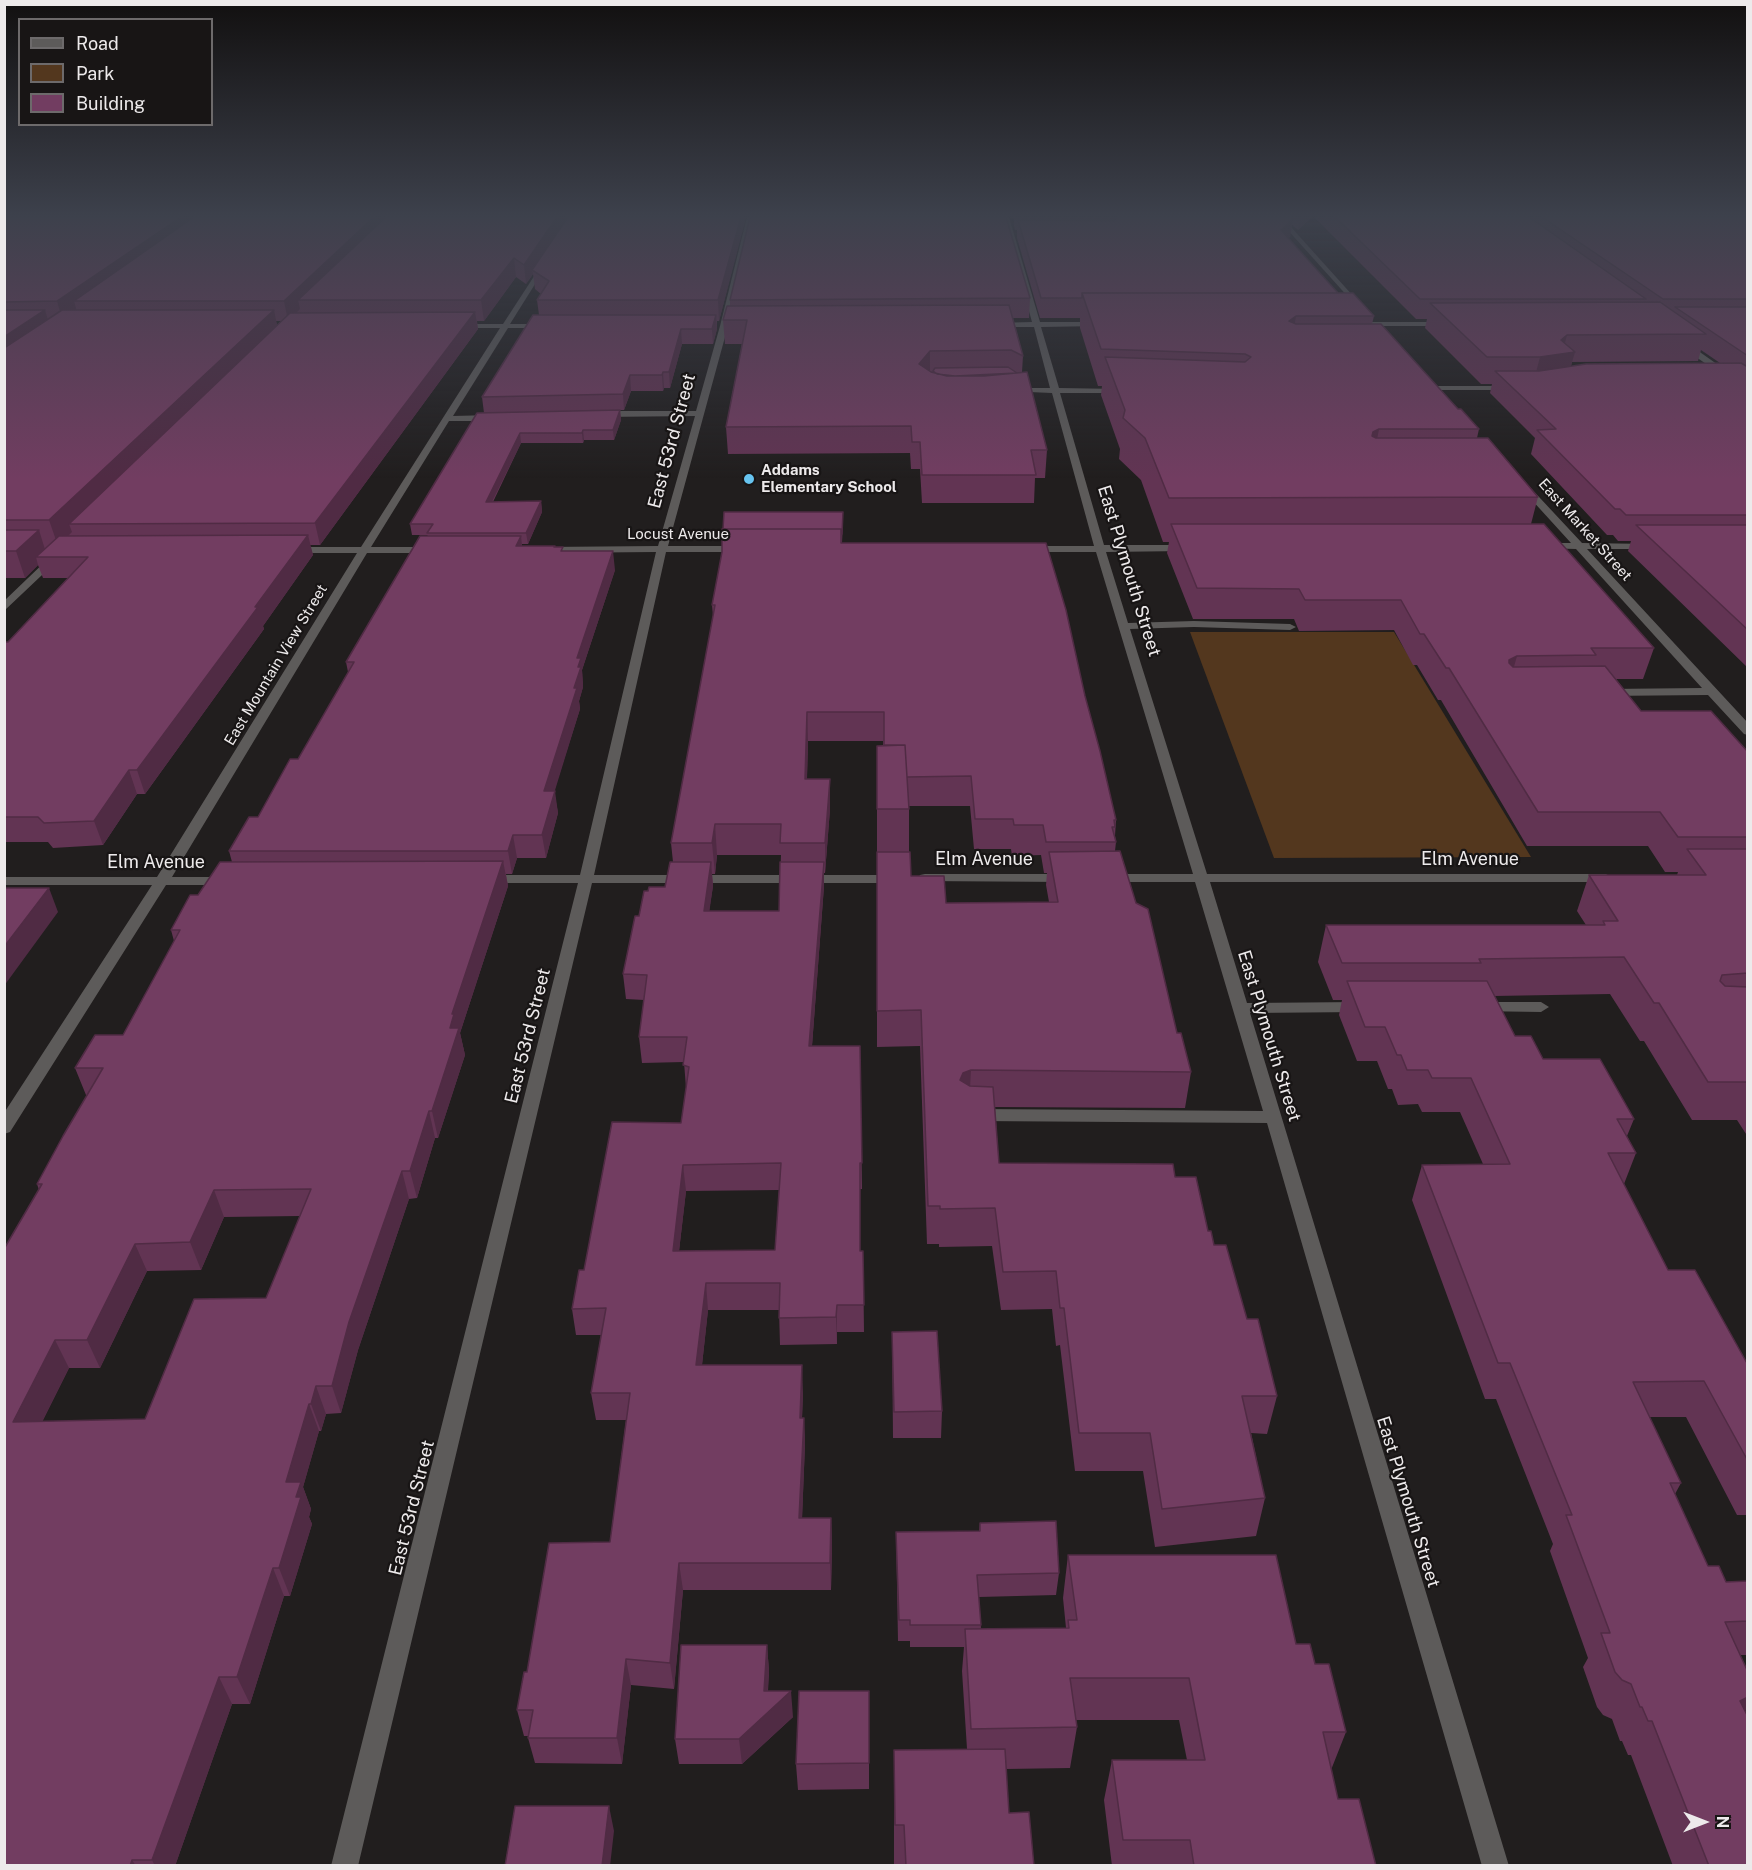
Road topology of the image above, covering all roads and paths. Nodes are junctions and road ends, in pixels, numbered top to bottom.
1 (520, 304) edge
2 (729, 304) edge
3 (1033, 304) edge
4 (1358, 304) edge
5 (1038, 324) junction
6 (1108, 324) edge
7 (1352, 324) edge
8 (1376, 324) junction
9 (1457, 324) edge
10 (980, 325) edge
11 (447, 326) edge
12 (507, 326) junction
13 (552, 326) edge
14 (1383, 332) edge
15 (1674, 337) edge
16 (1695, 365) edge
17 (1712, 365) junction
18 (1428, 380) edge
19 (1718, 381) edge
20 (1735, 381) junction
21 (1017, 386) edge
22 (1436, 388) junction
23 (1518, 388) edge
24 (1028, 390) junction
25 (1748, 390) edge
26 (1056, 391) junction
27 (1131, 391) edge
28 (1006, 396) edge
29 (1444, 397) edge
30 (700, 413) junction
31 (586, 416) edge
32 (499, 418) edge
33 (447, 419) junction
34 (1515, 475) edge
35 (1530, 546) edge
36 (1578, 546) junction
37 (1657, 546) edge
38 (1100, 548) junction
39 (1196, 548) edge
40 (662, 549) junction
41 (757, 549) edge
42 (1018, 549) edge
43 (282, 550) edge
44 (364, 550) junction
45 (447, 550) edge
46 (531, 550) edge
47 (51, 551) edge
48 (4, 608) edge
49 (1124, 626) junction
50 (1290, 627) dead end
51 (1712, 691) junction
52 (1592, 693) edge
53 (1748, 731) edge
54 (1201, 878) junction
55 (1617, 878) edge
56 (586, 879) junction
57 (468, 880) edge
58 (4, 881) edge
59 (162, 881) junction
60 (244, 881) edge
61 (1379, 1007) edge
62 (1460, 1007) edge
63 (1541, 1007) dead end
64 (1240, 1008) junction
65 (969, 1115) edge
66 (1273, 1117) junction
67 (4, 1128) edge
68 (344, 1866) edge
69 (1496, 1866) edge

1 - 12 street, East Mountain View Street
2 - 30 street, East 53rd Street
3 - 5 street, East Plymouth Street
4 - 8 street
5 - 6 street
5 - 10 street
5 - 26 street, East Plymouth Street
7 - 8 street
8 - 9 street
8 - 14 street
11 - 12 street
12 - 13 street
12 - 33 street, East Mountain View Street
15 - 17 street
16 - 17 street
17 - 20 street
18 - 22 street
19 - 20 street
20 - 25 street
21 - 24 street
22 - 23 street
22 - 29 street
24 - 26 street
24 - 28 street
26 - 27 street
26 - 38 street, East Plymouth Street
30 - 31 street
30 - 40 street, East 53rd Street
32 - 33 street
33 - 44 street, East Mountain View Street
34 - 36 street, East Market Street
35 - 36 street
36 - 37 street
36 - 51 street, East Market Street
38 - 39 street
38 - 42 street
38 - 49 street, East Plymouth Street
40 - 41 street, Locust Avenue
40 - 46 street, Locust Avenue
40 - 56 street, East 53rd Street
43 - 44 street
44 - 45 street
44 - 59 street, East Mountain View Street
47 - 48 street
49 - 50 street
49 - 54 street, East Plymouth Street
51 - 52 street
51 - 53 street, East Market Street
54 - 55 street, Elm Avenue
54 - 56 street, Elm Avenue
54 - 64 street, East Plymouth Street
56 - 57 street, Elm Avenue
56 - 68 street, East 53rd Street
58 - 59 street, Elm Avenue
59 - 60 street, Elm Avenue
59 - 67 street, East Mountain View Street
61 - 64 street
62 - 63 street
64 - 66 street, East Plymouth Street
65 - 66 street
66 - 69 street, East Plymouth Street

